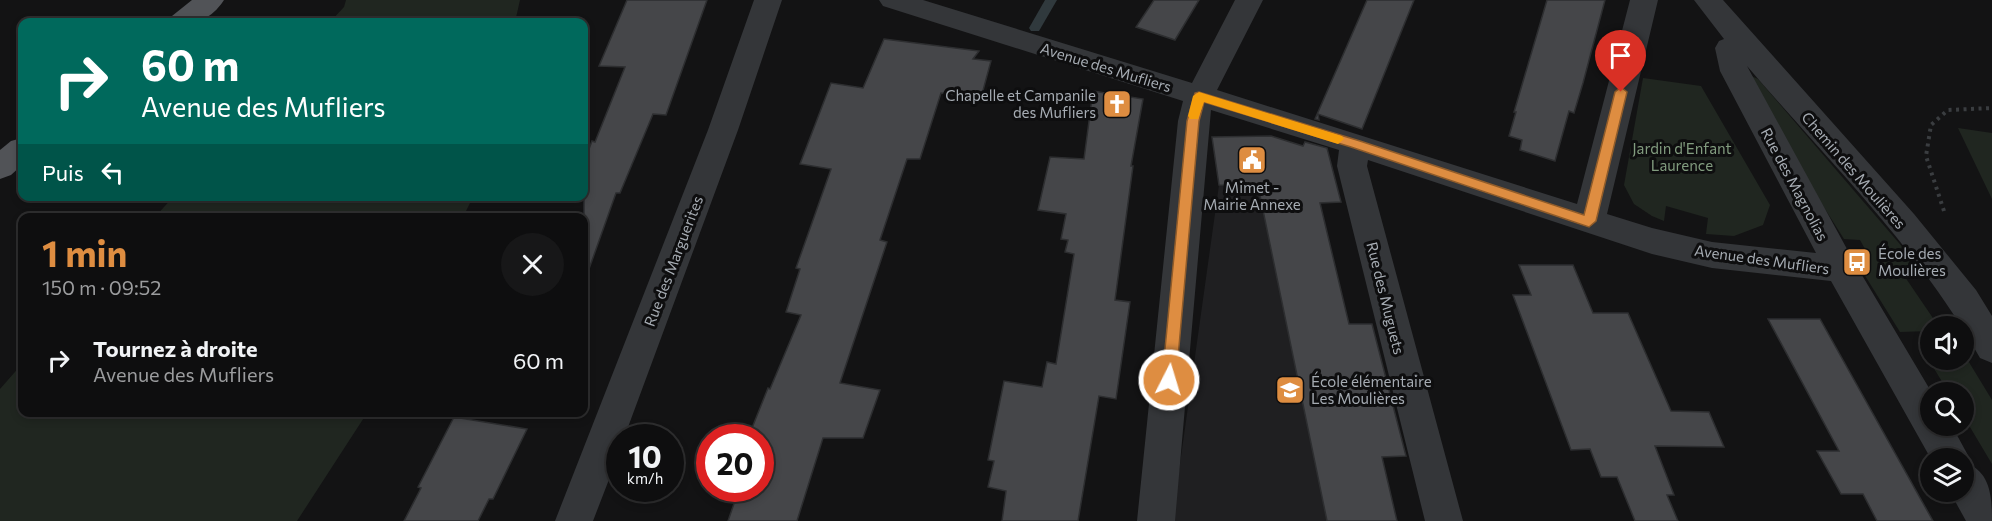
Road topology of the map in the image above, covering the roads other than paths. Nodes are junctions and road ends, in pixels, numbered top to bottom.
1 (210, 0) edge
2 (768, 0) edge
3 (893, 0) edge
4 (1249, 0) edge
5 (1644, 0) edge
6 (1708, 0) edge
7 (187, 18) edge
8 (1741, 42) junction
9 (1199, 96) junction
10 (1355, 144) junction
11 (18, 152) edge
12 (0, 167) edge
13 (1589, 221) junction
14 (1841, 269) junction
15 (1978, 304) edge
16 (1992, 348) edge
17 (1920, 405) edge
18 (1974, 498) edge
19 (574, 521) edge
20 (1156, 521) edge
21 (1444, 521) edge
22 (1987, 521) edge

1 - 7 main road
2 - 19 street, Rue des Marguerites
3 - 9 street, Avenue des Mufliers
4 - 9 street
5 - 13 street
6 - 8 street, Chemin des Moulières
8 - 14 street, Rue des Magnolias
8 - 15 street, Chemin des Moulières
9 - 10 street, Avenue des Mufliers
9 - 20 street
10 - 13 street, Avenue des Mufliers
10 - 21 street, Rue des Muguets
11 - 12 main road
13 - 14 street, Avenue des Mufliers
14 - 17 street, Rue des Magnolias
15 - 16 street, Chemin des Moulières
18 - 22 street

